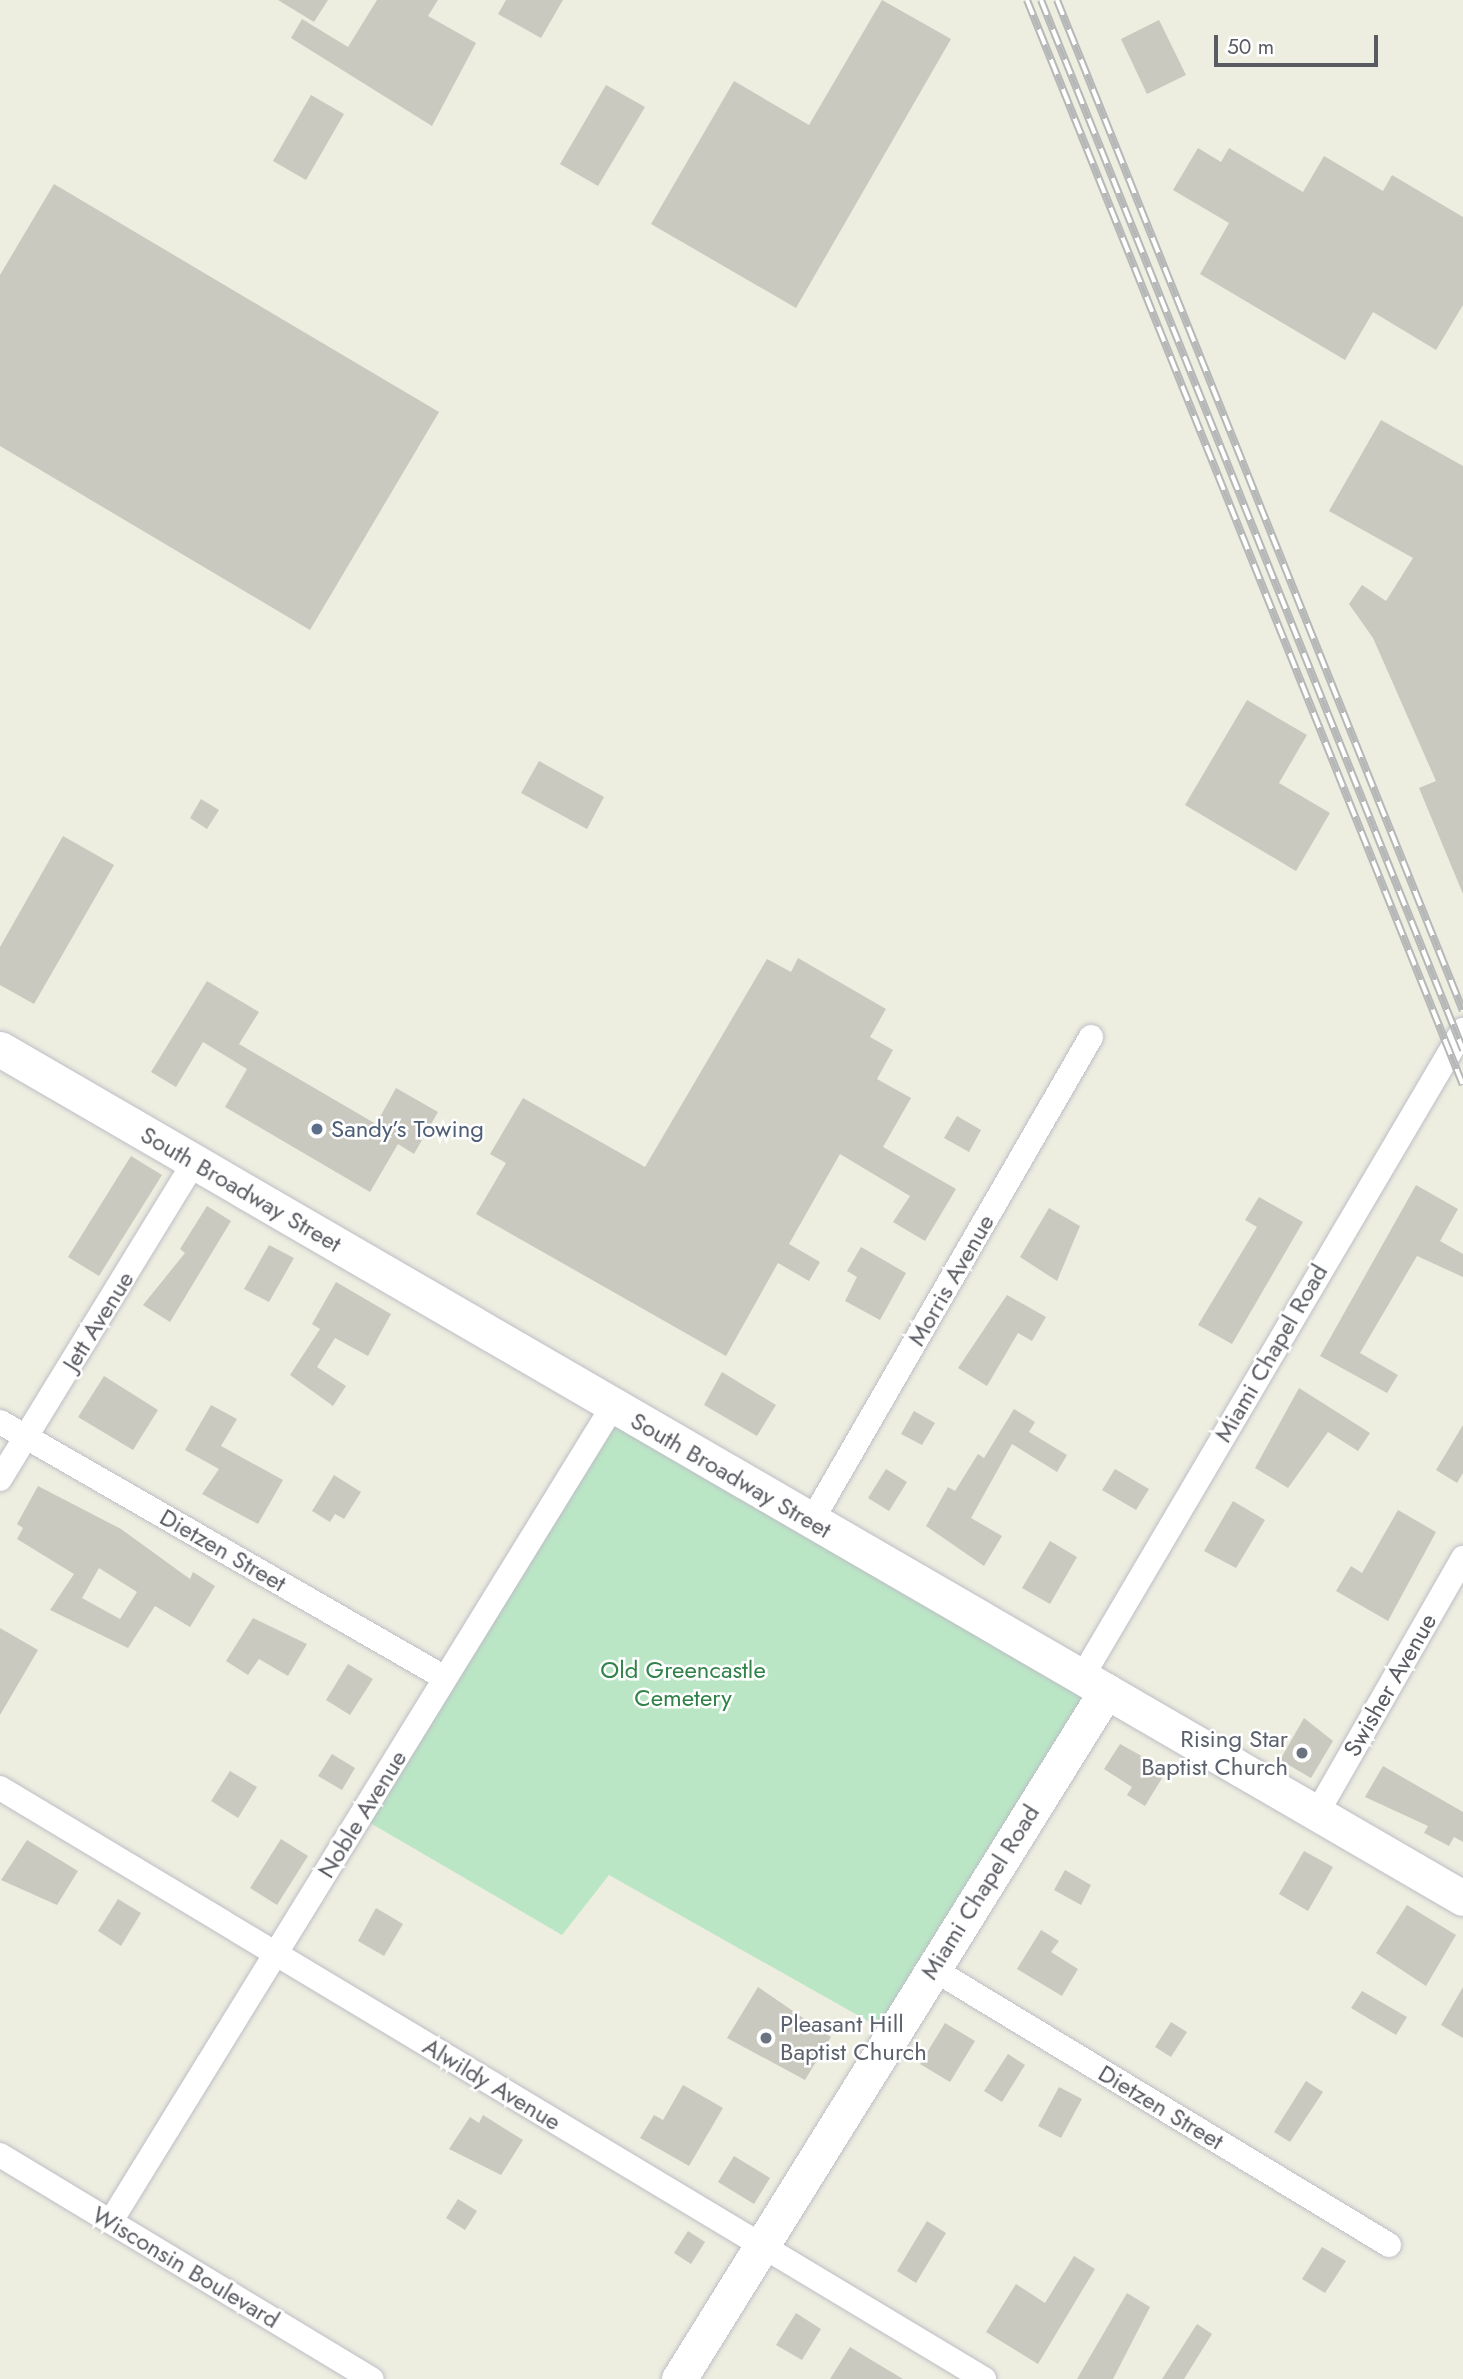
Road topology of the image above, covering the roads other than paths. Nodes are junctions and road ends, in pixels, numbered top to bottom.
1 (1463, 1030) edge
2 (1091, 1037) dead end
3 (0, 1049) edge
4 (194, 1163) junction
5 (613, 1406) junction
6 (0, 1422) edge
7 (26, 1437) junction
8 (0, 1479) edge
9 (811, 1522) junction
10 (1463, 1558) edge
11 (445, 1678) junction
12 (1094, 1684) junction
13 (0, 1788) edge
14 (1317, 1813) junction
15 (1463, 1898) edge
16 (275, 1955) junction
17 (933, 1969) junction
18 (0, 2155) edge
19 (111, 2221) junction
20 (759, 2244) junction
21 (1389, 2245) dead end
22 (372, 2379) edge
23 (679, 2379) edge
24 (984, 2379) edge

1 - 12 street, Miami Chapel Road
2 - 9 street, Morris Avenue
3 - 4 street, South Broadway Street
4 - 5 street, South Broadway Street
4 - 7 street, Jett Avenue
5 - 9 street, South Broadway Street
5 - 11 street, Noble Avenue
6 - 7 street, Dietzen Street
7 - 8 street, Jett Avenue
7 - 11 street, Dietzen Street
9 - 12 street, South Broadway Street
10 - 14 street, Swisher Avenue
11 - 16 street, Noble Avenue
12 - 14 street, South Broadway Street
12 - 17 street, Miami Chapel Road
13 - 16 street, Alwildy Avenue
14 - 15 street, South Broadway Street
16 - 19 street, Noble Avenue
16 - 20 street, Alwildy Avenue
17 - 20 street, Miami Chapel Road
17 - 21 street, Dietzen Street
18 - 19 street, Wisconsin Boulevard
19 - 22 street, Wisconsin Boulevard
20 - 23 street, Miami Chapel Road
20 - 24 street, Alwildy Avenue

